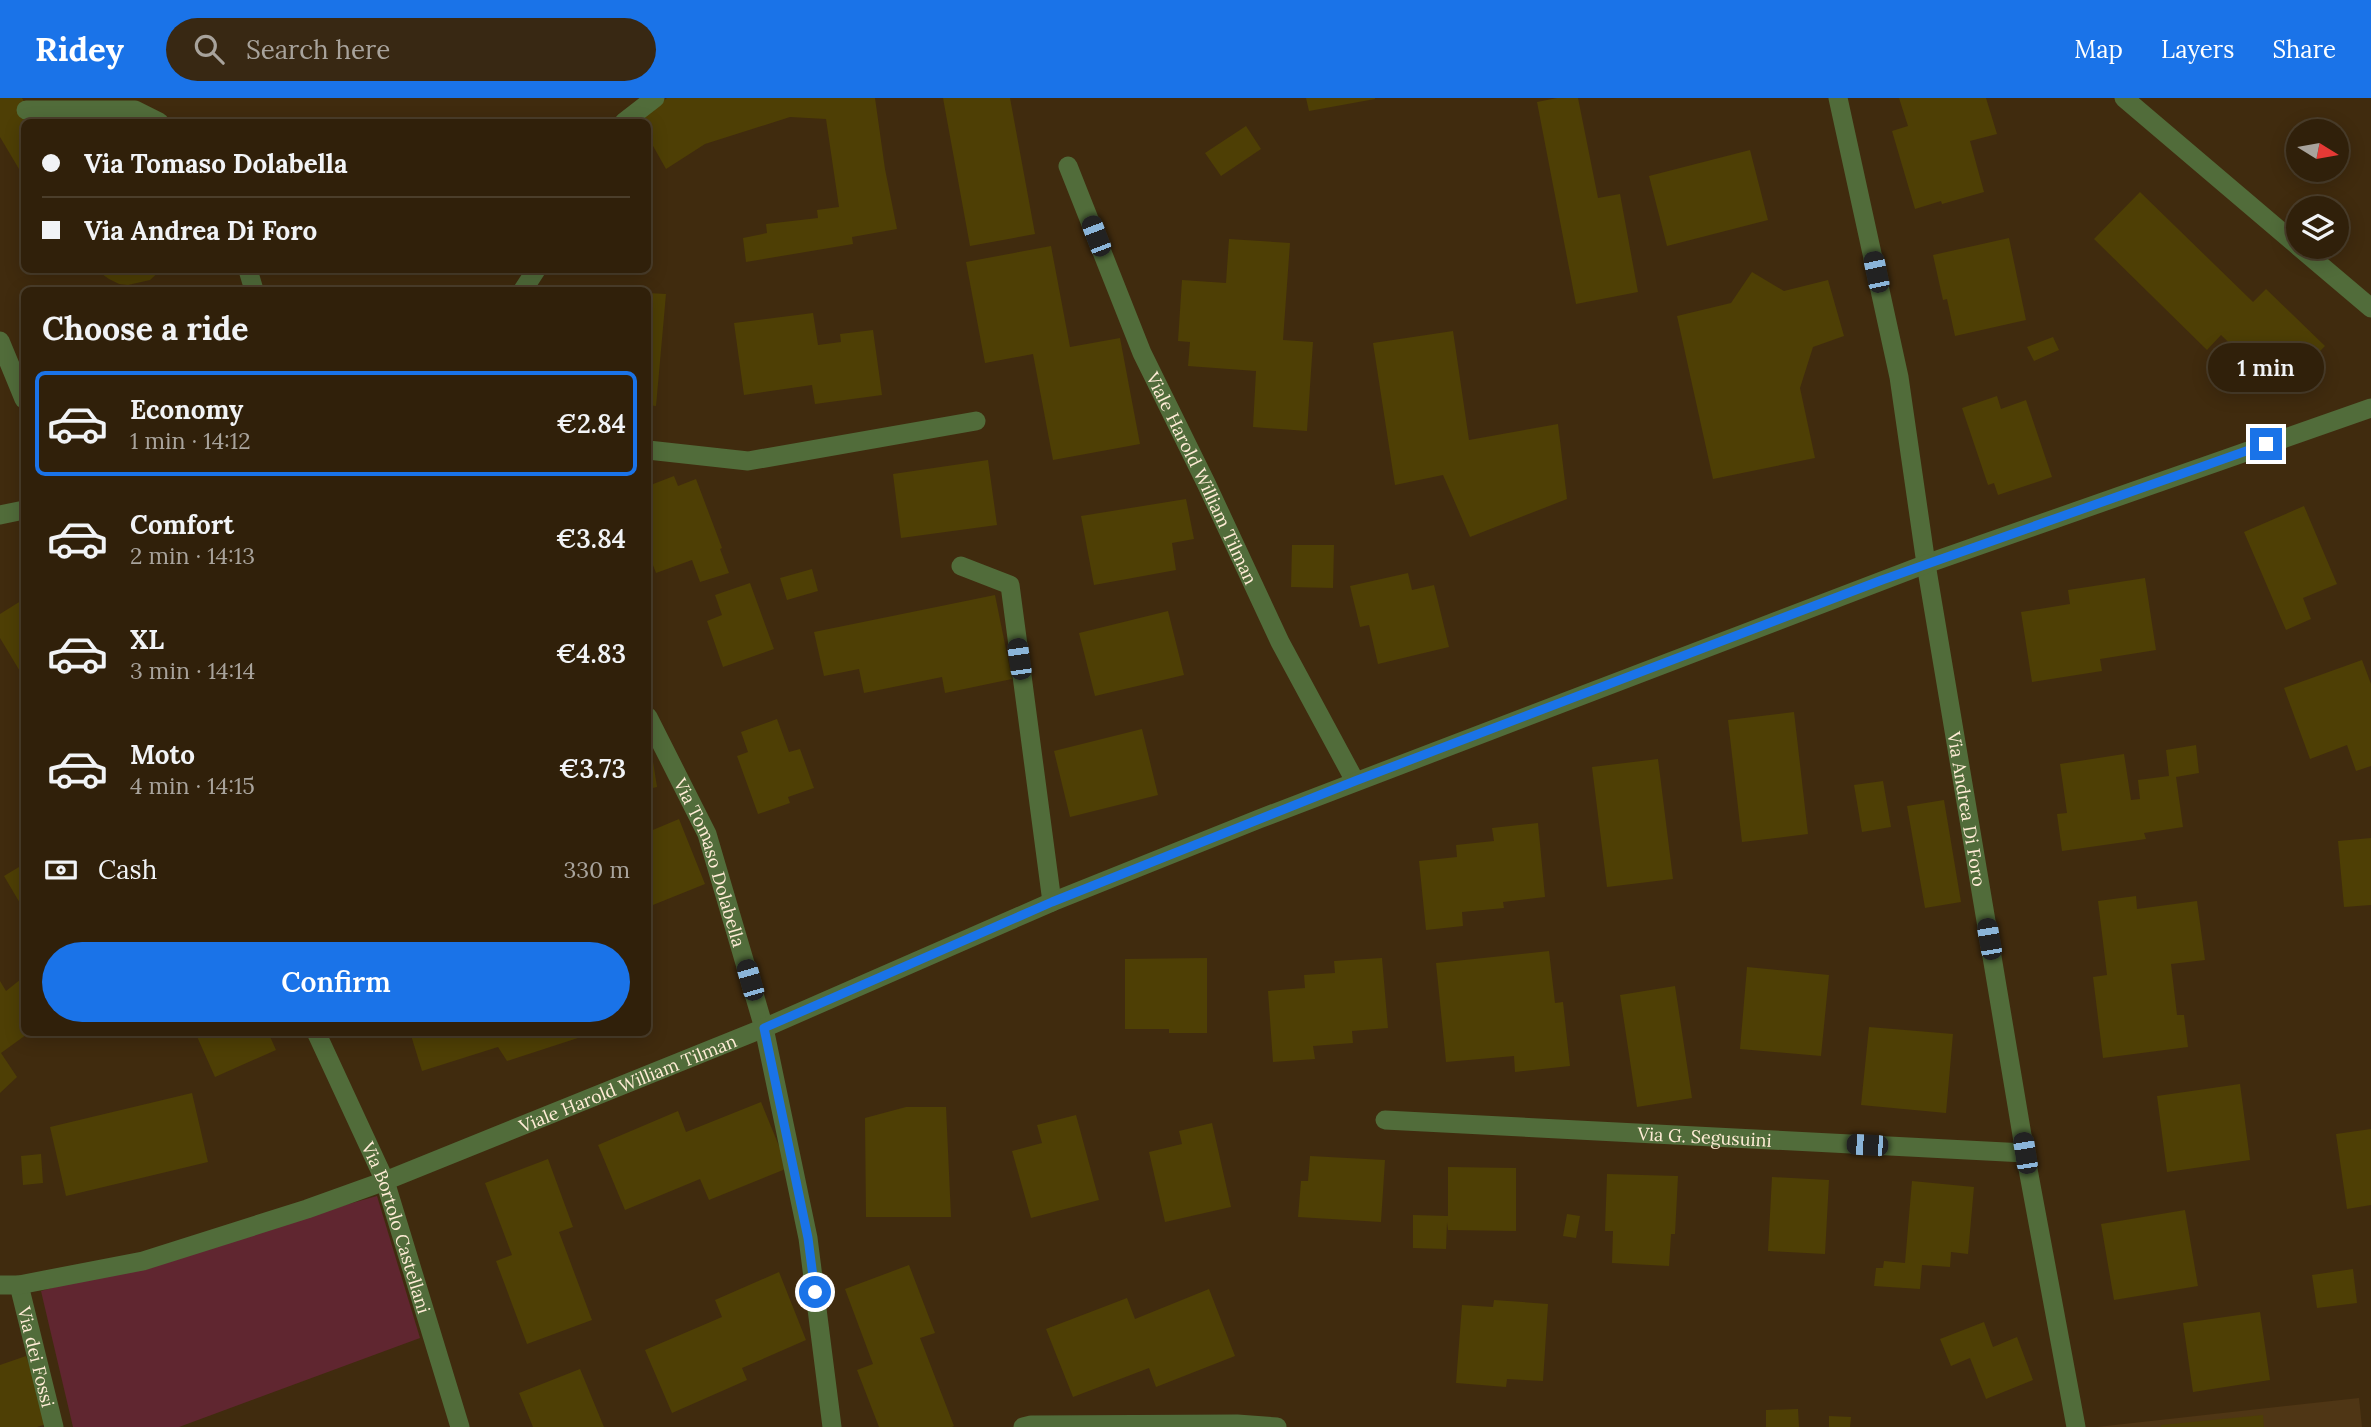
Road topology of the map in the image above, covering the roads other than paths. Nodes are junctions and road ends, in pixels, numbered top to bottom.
1 (654, 98) edge
2 (1838, 98) edge
3 (2124, 98) edge
4 (26, 110) dead end
5 (153, 119) edge
6 (628, 119) edge
7 (1068, 166) dead end
8 (2286, 236) edge
9 (2313, 259) edge
10 (2371, 308) edge
11 (0, 341) edge
12 (21, 392) edge
13 (2371, 408) edge
14 (976, 421) dead end
15 (651, 450) edge
16 (21, 511) edge
17 (0, 515) edge
18 (1926, 564) junction
19 (961, 566) dead end
20 (651, 723) edge
21 (1355, 781) junction
22 (1052, 902) junction
23 (764, 1028) junction
24 (318, 1036) edge
25 (1385, 1120) dead end
26 (2025, 1153) junction
27 (385, 1181) junction
28 (9, 1285) edge
29 (1237, 1425) edge
30 (54, 1427) edge
31 (460, 1427) edge
32 (832, 1427) edge
33 (1023, 1427) edge
34 (1277, 1427) edge
35 (2076, 1427) edge

1 - 6 street
2 - 18 street, Via Andrea Di Foro
3 - 8 street
4 - 5 street
7 - 21 street, Viale Harold William Tilman
9 - 10 street
11 - 12 street
13 - 18 street
14 - 15 street
16 - 17 street
18 - 21 street, Viale Harold William Tilman
18 - 26 street, Via Andrea Di Foro
19 - 22 street
20 - 23 street, Via Tomaso Dolabella
21 - 22 street, Viale Harold William Tilman
22 - 23 street, Viale Harold William Tilman
23 - 27 street, Viale Harold William Tilman
23 - 32 street, Via Tomaso Dolabella
24 - 27 street, Via Bortolo Castellani
25 - 26 street, Via G. Segusuini
26 - 35 street, Via Andrea Di Foro
27 - 28 street, Viale Harold William Tilman
27 - 31 street, Via Bortolo Castellani
28 - 30 street, Via dei Fossi
29 - 33 street
29 - 34 street

